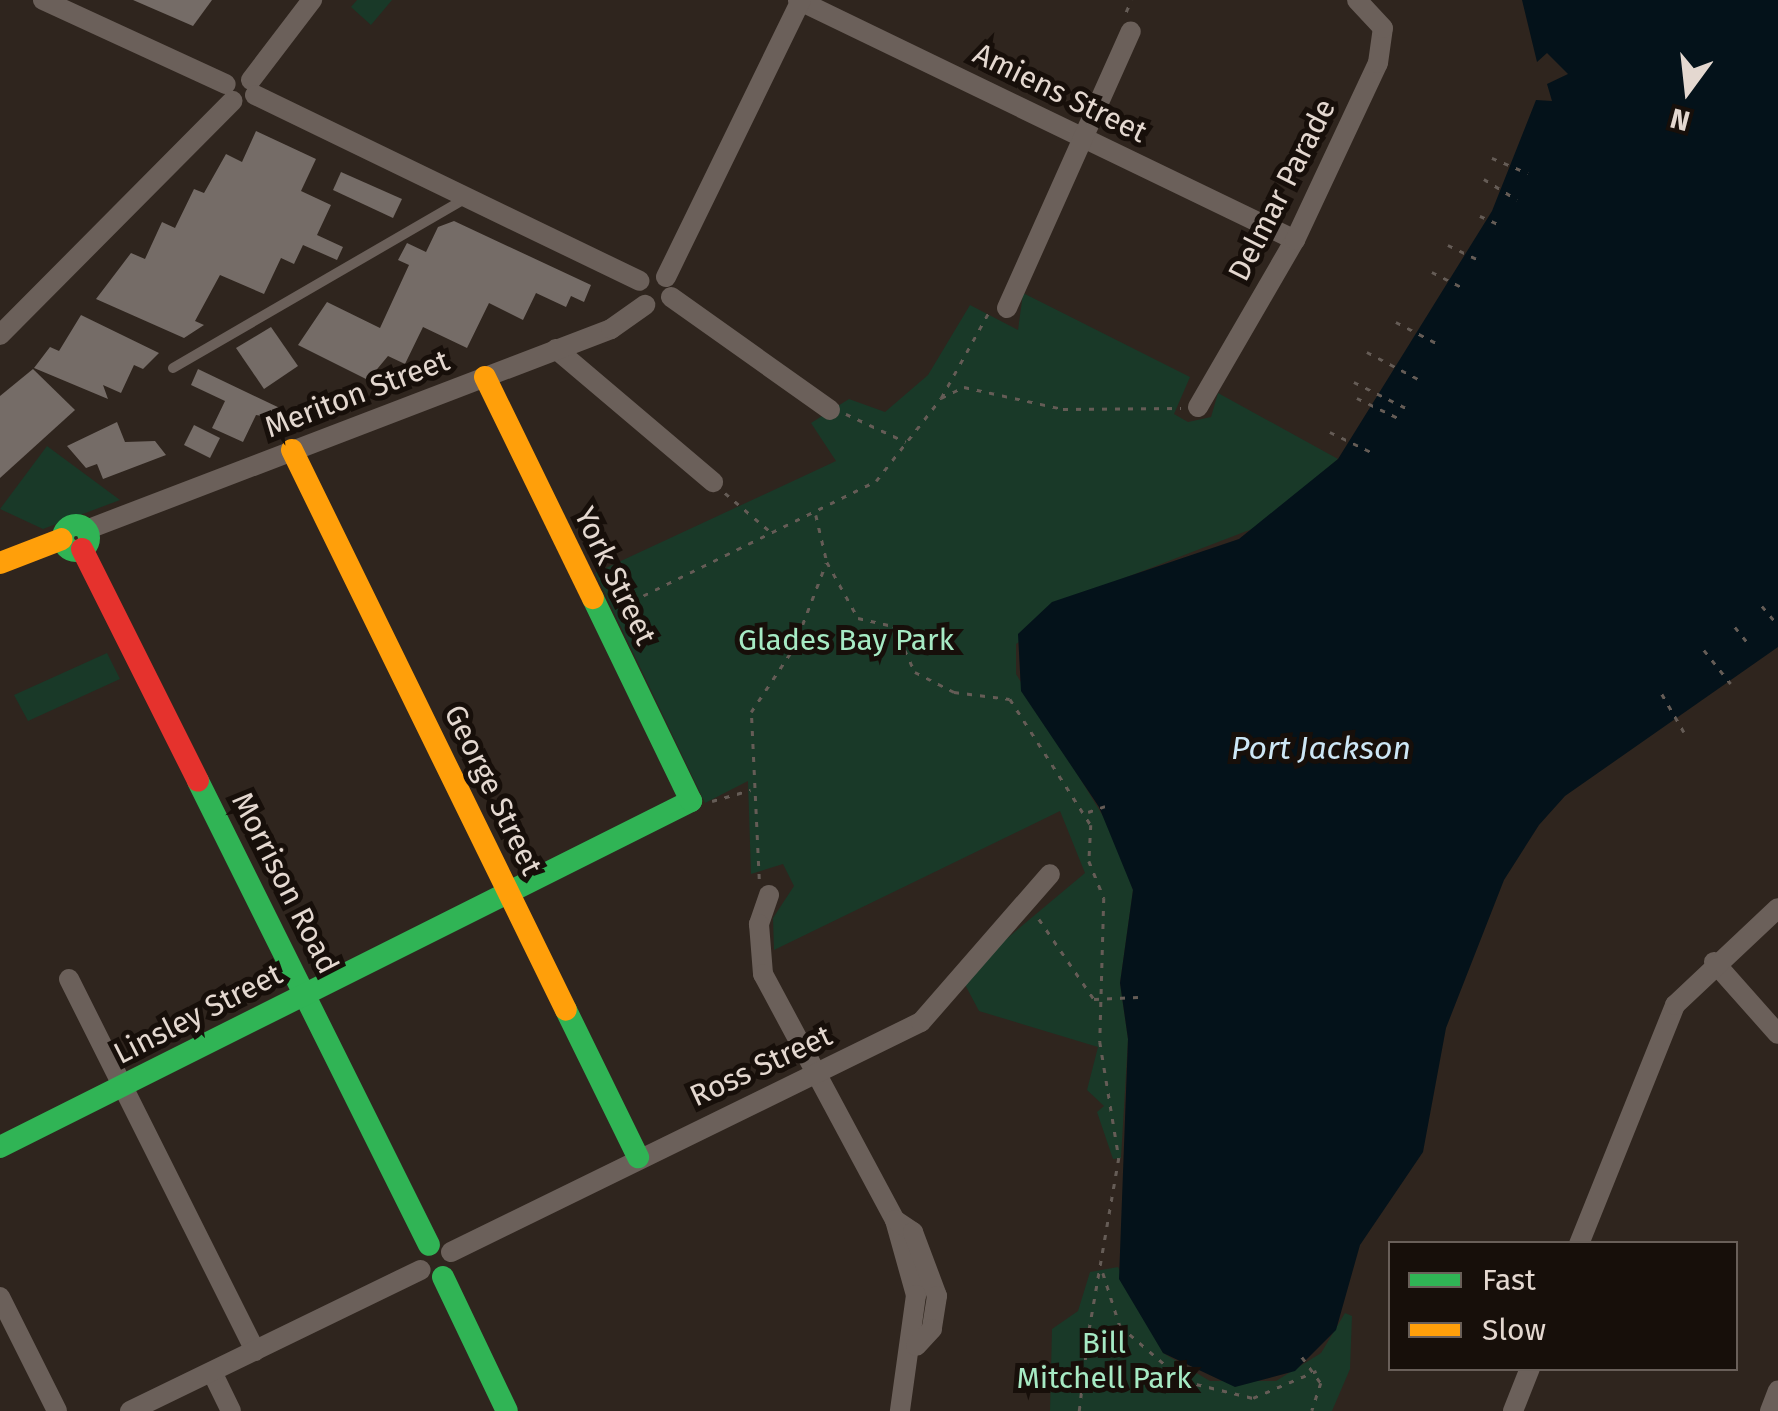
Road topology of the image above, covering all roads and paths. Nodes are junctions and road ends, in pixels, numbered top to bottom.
1 (43, 0) edge
2 (312, 0) edge
3 (800, 0) edge
4 (1131, 0) edge
5 (1357, 0) edge
6 (1128, 21) joint
7 (253, 88) junction
8 (229, 92) junction
9 (1081, 137) junction
10 (1492, 158) dead end
11 (1528, 173) dead end
12 (1484, 179) dead end
13 (466, 198) junction
14 (1517, 200) dead end
15 (1480, 216) dead end
16 (1498, 224) dead end
17 (1295, 240) junction
18 (1448, 245) dead end
19 (1481, 260) dead end
20 (1432, 272) dead end
21 (640, 282) junction
22 (669, 287) junction
23 (1466, 289) dead end
24 (644, 304) junction
25 (1007, 308) joint
26 (1396, 322) dead end
27 (0, 335) edge
28 (1440, 345) dead end
29 (556, 349) junction
30 (1368, 352) dead end
31 (173, 368) dead end
32 (484, 377) junction
33 (1420, 380) dead end
34 (1354, 382) dead end
35 (941, 398) junction
36 (1357, 398) dead end
37 (1198, 407) joint
38 (830, 410) joint
39 (1410, 410) dead end
40 (1398, 418) dead end
41 (1330, 432) dead end
42 (908, 442) junction
43 (292, 450) junction
44 (1373, 453) dead end
45 (712, 482) joint
46 (816, 515) junction
47 (772, 533) junction
48 (77, 540) junction
49 (827, 562) junction
50 (0, 563) edge
51 (1762, 606) dead end
52 (600, 616) junction
53 (1778, 624) edge
54 (1735, 627) dead end
55 (1748, 644) dead end
56 (1704, 650) dead end
57 (1731, 684) dead end
58 (1662, 694) dead end
59 (1684, 732) dead end
60 (752, 791) junction
61 (690, 802) junction
62 (1105, 806) dead end
63 (1086, 812) junction
64 (1050, 874) dead end
65 (509, 892) junction
66 (770, 895) joint
67 (1027, 901) junction
68 (1778, 908) edge
69 (1714, 962) junction
70 (69, 980) dead end
71 (307, 993) junction
72 (1138, 996) dead end
73 (1098, 998) junction
74 (1778, 1034) edge
75 (816, 1074) junction
76 (126, 1084) junction
77 (0, 1147) edge
78 (638, 1157) junction
79 (1580, 1241) edge
80 (440, 1248) junction
81 (1103, 1271) junction
82 (432, 1274) junction
83 (0, 1297) edge
84 (1120, 1326) junction
85 (1087, 1343) junction
86 (255, 1351) junction
87 (1302, 1357) dead end
88 (1316, 1371) junction
89 (1529, 1371) edge
90 (212, 1372) junction
91 (1778, 1390) edge
92 (57, 1411) edge
93 (130, 1411) edge
94 (231, 1411) edge
95 (508, 1411) edge
96 (900, 1411) edge
97 (1079, 1411) edge
98 (1312, 1411) edge
99 (1514, 1411) edge
100 (1770, 1411) edge

1 - 8 street
2 - 7 street
3 - 9 street, Amiens Street
3 - 22 street
4 - 6 path
5 - 17 street, Delmar Parade
6 - 9 street
7 - 8 street
7 - 13 street
8 - 27 street
9 - 17 street, Amiens Street
9 - 25 street
10 - 11 path
12 - 14 path
13 - 21 street
13 - 31 lane
15 - 16 path
17 - 37 street, Delmar Parade
18 - 19 path
20 - 23 path
21 - 22 street
21 - 24 street
22 - 24 street, Meriton Street
22 - 38 street
24 - 29 street, Meriton Street
25 - 35 path
26 - 28 path
29 - 32 street, Meriton Street
29 - 45 street
30 - 33 path
32 - 43 street, Meriton Street
32 - 52 street, York Street
34 - 39 path
35 - 37 path
35 - 42 path
36 - 40 path
38 - 42 path
41 - 44 path
42 - 46 path
43 - 48 street, Meriton Street
43 - 65 street, George Street
45 - 47 path
46 - 47 path
46 - 49 path
47 - 52 path
48 - 50 street, Meriton Street
48 - 71 street, Morrison Road
49 - 60 path
49 - 63 path
51 - 53 path
52 - 61 street, York Street
54 - 55 path
56 - 57 path
58 - 59 path
60 - 61 path
60 - 66 path
61 - 65 street, Linsley Street
62 - 63 path
63 - 73 path
64 - 67 street, Ross Street
65 - 71 street, Linsley Street
65 - 78 street, George Street
66 - 75 street
67 - 73 path
67 - 75 street, Ross Street
68 - 69 street
69 - 74 street
69 - 79 street
70 - 76 street
71 - 76 street, Linsley Street
71 - 80 street, Morrison Road
72 - 73 path
73 - 81 path
75 - 78 street, Ross Street
75 - 96 street
76 - 77 street, Linsley Street
76 - 86 street
78 - 80 street, Ross Street
80 - 82 street
81 - 84 path
81 - 85 path
82 - 86 street
82 - 95 street
83 - 92 street
84 - 85 path
84 - 88 path
85 - 97 path
86 - 90 street
87 - 88 path
88 - 98 path
89 - 99 street
90 - 93 street
90 - 94 street
91 - 100 street

